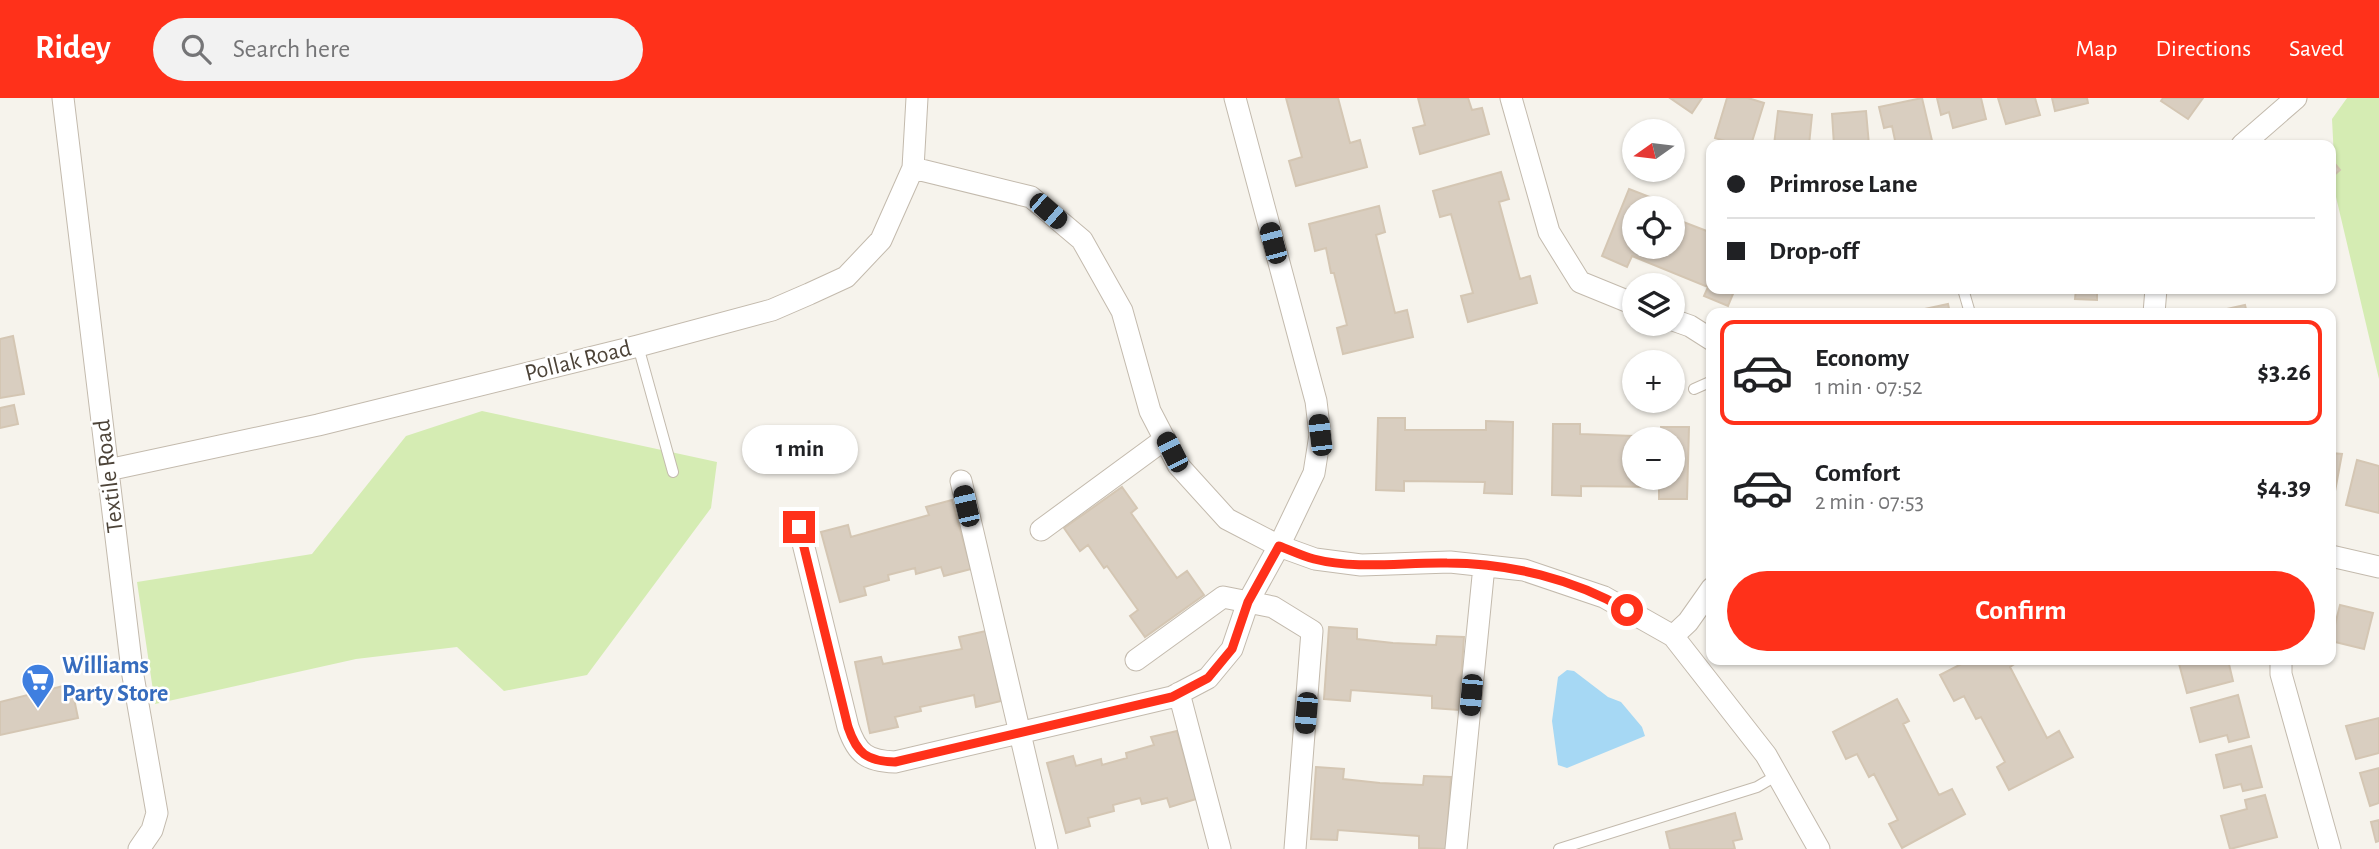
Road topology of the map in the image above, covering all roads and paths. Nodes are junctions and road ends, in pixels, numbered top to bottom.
1 (63, 98) edge
2 (917, 98) edge
3 (1236, 98) edge
4 (1511, 98) edge
5 (2292, 99) edge
6 (2247, 140) edge
7 (913, 168) junction
8 (1622, 299) edge
9 (1685, 324) edge
10 (1706, 336) edge
11 (638, 346) junction
12 (1706, 384) edge
13 (1694, 389) dead end
14 (1165, 439) junction
15 (108, 470) junction
16 (673, 472) dead end
17 (961, 481) dead end
18 (799, 527) dead end
19 (1041, 530) dead end
20 (1279, 546) junction
21 (2336, 557) edge
22 (1484, 566) junction
23 (2379, 567) edge
24 (1706, 596) edge
25 (1248, 602) junction
26 (1673, 636) junction
27 (1136, 660) dead end
28 (2281, 665) edge
29 (1180, 693) junction
30 (1020, 733) junction
31 (1779, 774) junction
32 (139, 849) edge
33 (1047, 849) edge
34 (1220, 849) edge
35 (1295, 849) edge
36 (1456, 849) edge
37 (1559, 849) edge
38 (1819, 849) edge
39 (2330, 849) edge

1 - 15 street, Textile Road
2 - 7 street, Pollak Road
3 - 20 street
4 - 8 street
5 - 6 street
7 - 11 street, Pollak Road
7 - 14 street
9 - 10 street
11 - 15 street, Pollak Road
11 - 16 lane
12 - 13 lane
14 - 19 street
14 - 20 street
15 - 32 street, Textile Road
17 - 30 street
18 - 30 street
20 - 22 street
20 - 25 street
21 - 23 street
22 - 26 street
22 - 36 street
24 - 26 street
25 - 27 street
25 - 29 street
25 - 35 street
26 - 31 street
28 - 39 street
29 - 30 street
29 - 34 street
30 - 33 street
31 - 37 lane
31 - 38 street

